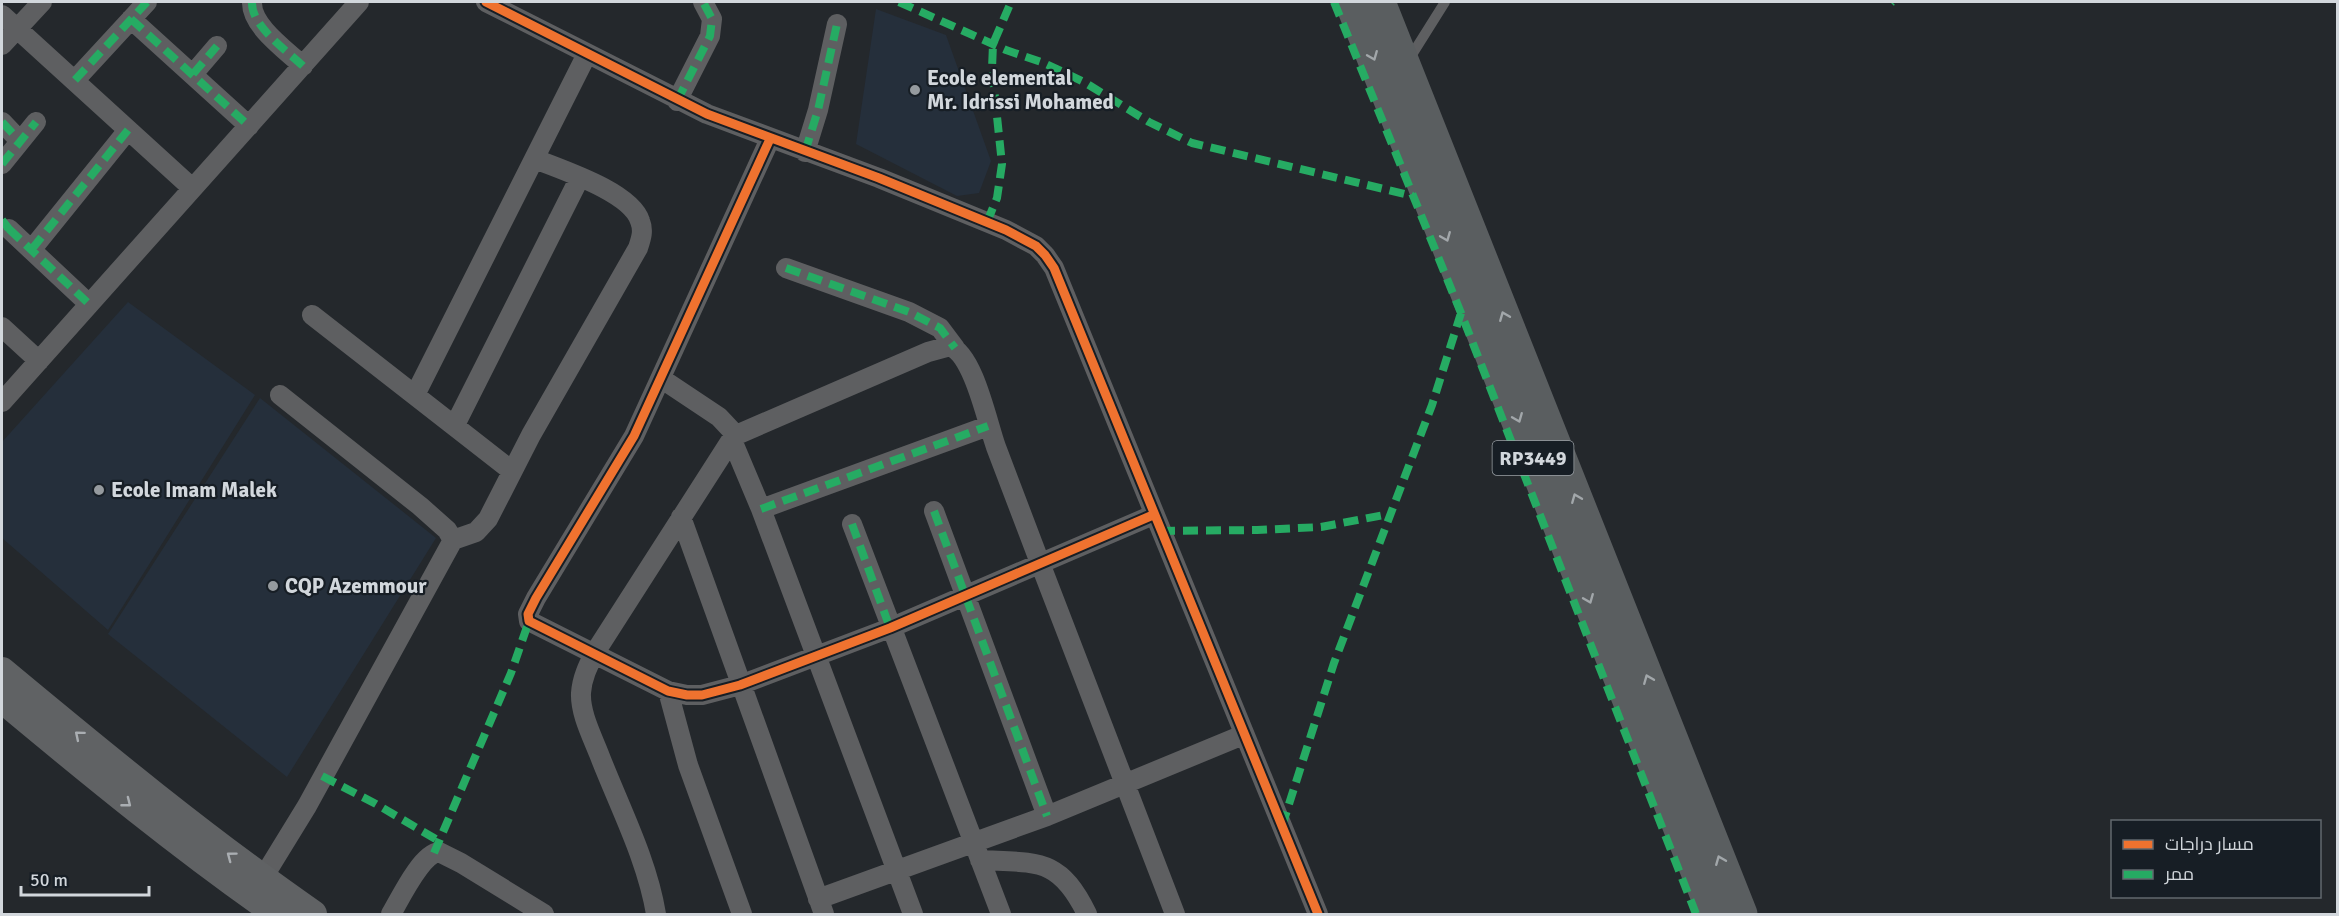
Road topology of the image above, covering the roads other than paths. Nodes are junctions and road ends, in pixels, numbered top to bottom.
1 (42, 2) edge
2 (147, 2) edge
3 (252, 2) edge
4 (359, 2) edge
5 (486, 2) edge
6 (704, 2) edge
7 (1351, 2) edge
8 (1379, 2) edge
9 (1445, 2) edge
10 (2, 15) edge
11 (131, 19) junction
12 (837, 24) dead end
13 (17, 29) junction
14 (2, 45) edge
15 (217, 46) dead end
16 (587, 54) junction
17 (303, 66) junction
18 (1405, 66) junction
19 (193, 74) junction
20 (75, 80) junction
21 (678, 101) junction
22 (2, 122) edge
23 (36, 122) dead end
24 (249, 126) junction
25 (128, 130) junction
26 (770, 139) junction
27 (20, 141) junction
28 (806, 152) junction
29 (535, 159) junction
30 (2, 165) edge
31 (580, 177) junction
32 (192, 188) junction
33 (4, 229) edge
34 (32, 249) junction
35 (786, 268) dead end
36 (89, 304) junction
37 (312, 315) dead end
38 (2, 327) edge
39 (955, 348) junction
40 (39, 361) junction
41 (662, 379) junction
42 (415, 394) junction
43 (280, 395) dead end
44 (2, 402) edge
45 (455, 425) junction
46 (988, 426) junction
47 (733, 438) junction
48 (512, 471) junction
49 (761, 509) junction
50 (934, 511) dead end
51 (1153, 515) junction
52 (681, 517) junction
53 (852, 524) dead end
54 (453, 540) junction
55 (1039, 562) junction
56 (966, 595) junction
57 (890, 628) junction
58 (594, 654) junction
59 (815, 657) junction
60 (2, 671) edge
61 (740, 685) junction
62 (668, 691) junction
63 (2, 699) edge
64 (1243, 735) junction
65 (1125, 785) junction
66 (1047, 816) junction
67 (977, 852) junction
68 (896, 871) junction
69 (257, 888) junction
70 (821, 907) edge
71 (277, 915) edge
72 (313, 915) edge
73 (391, 915) edge
74 (544, 915) edge
75 (656, 915) edge
76 (742, 915) edge
77 (913, 915) edge
78 (1001, 915) edge
79 (1087, 915) edge
80 (1175, 915) edge
81 (1318, 915) edge
82 (1714, 915) edge
83 (1741, 915) edge

1 - 13 street
2 - 11 street
3 - 17 street
4 - 17 street
5 - 16 street
6 - 21 street
7 -> 82 highway, RP3449
8 - 18 highway, RP3449
9 - 18 lane
10 - 13 street
11 - 19 street
11 - 20 street
12 - 28 street
13 - 14 street
13 - 20 street
15 - 19 street
16 - 21 street
16 - 29 street
17 - 24 street
83 -> 18 highway, RP3449
19 - 24 street
20 - 25 street
21 - 26 street
22 - 27 street
23 - 27 street
24 - 32 street
25 - 32 street
25 - 34 street
26 - 28 street
26 - 41 street
27 - 30 street
28 - 51 street
29 - 31 street
29 - 42 street
31 - 45 street
31 - 48 street
32 - 36 street
33 - 34 street
34 - 36 street
35 - 39 street
36 - 40 street
37 - 42 street
38 - 40 street
39 - 46 street
39 - 47 street
40 - 44 street
41 - 47 street
41 - 58 street
42 - 45 street
43 - 54 street
45 - 48 street
46 - 49 street
46 - 55 street
47 - 49 street
47 - 52 street
48 - 54 street
49 - 59 street
50 - 56 street
51 - 55 street
51 - 64 street
52 - 58 street
52 - 61 street
53 - 57 street
54 - 69 street
55 - 56 street
55 - 65 street
56 - 57 street
56 - 66 street
57 - 59 street
57 - 67 street
58 - 62 street
58 - 75 street
59 - 61 street
59 - 68 street
69 -> 60 main road
61 - 62 street
61 - 70 street
62 - 76 street
63 -> 69 main road
64 - 65 street
64 - 81 street
65 - 66 street
65 - 80 street
66 - 67 street
67 - 68 street
67 - 78 street
67 - 79 street
68 - 70 street
68 - 77 street
69 - 71 main road
69 - 72 main road
73 - 74 street

